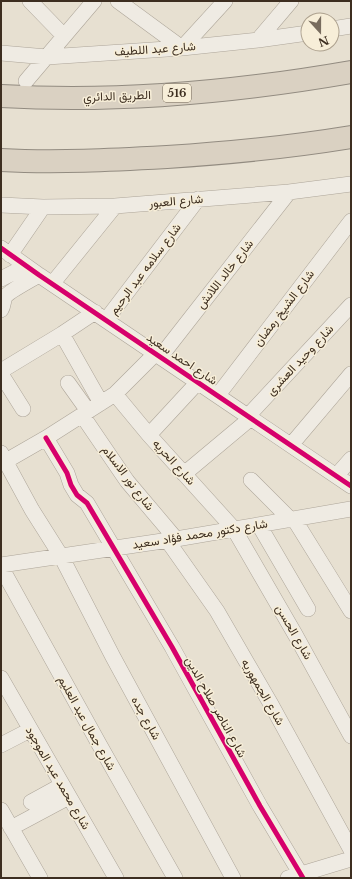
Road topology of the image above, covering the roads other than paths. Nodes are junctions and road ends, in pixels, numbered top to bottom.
1 (30, 1) edge
2 (94, 1) edge
3 (118, 1) edge
4 (225, 1) edge
5 (291, 1) edge
6 (351, 26) edge
7 (340, 28) edge
8 (300, 34) edge
9 (64, 36) junction
10 (258, 40) junction
11 (182, 48) junction
12 (1, 53) edge
13 (47, 57) junction
14 (351, 72) edge
15 (26, 81) dead end
16 (1, 96) edge
17 (351, 137) edge
18 (1, 160) edge
19 (351, 184) edge
20 (290, 192) junction
21 (198, 199) junction
22 (1, 205) edge
23 (115, 206) junction
24 (43, 207) junction
25 (351, 221) edge
26 (5, 251) edge
27 (26, 266) junction
28 (39, 275) junction
29 (1, 279) edge
30 (52, 284) junction
31 (351, 305) edge
32 (1, 310) edge
33 (100, 316) junction
34 (62, 334) junction
35 (158, 355) junction
36 (1, 371) edge
37 (1, 374) edge
38 (351, 374) edge
39 (198, 382) junction
40 (68, 383) dead end
41 (116, 394) junction
42 (218, 395) junction
43 (23, 409) dead end
44 (90, 410) junction
45 (250, 417) junction
46 (149, 435) junction
47 (46, 438) junction
48 (291, 445) junction
49 (3, 456) edge
50 (351, 459) edge
51 (184, 474) junction
52 (336, 476) junction
53 (251, 480) dead end
54 (351, 486) edge
55 (351, 509) edge
56 (292, 519) junction
57 (258, 525) junction
58 (234, 529) junction
59 (171, 539) junction
60 (114, 548) junction
61 (61, 556) junction
62 (1, 566) edge
63 (308, 609) dead end
64 (351, 611) edge
65 (3, 685) edge
66 (30, 730) junction
67 (351, 736) edge
68 (1, 746) edge
69 (66, 791) junction
70 (31, 802) dead end
71 (1, 810) edge
72 (11, 828) junction
73 (350, 858) edge
74 (298, 877) edge
75 (40, 878) edge
76 (116, 878) edge
77 (175, 878) edge
78 (233, 878) edge

1 - 9 street
2 - 9 street
3 - 11 street
4 - 11 street
5 - 10 street
6 - 7 street
8 - 10 street, شارع عبد اللطيف
9 - 13 street
10 - 11 street, شارع عبد اللطيف
11 - 13 street, شارع عبد اللطيف
12 - 13 street, شارع عبد اللطيف
13 - 15 street
14 - 16 highway, الطريق الدائري / 516
17 - 18 highway
19 - 20 street, شارع العبور
20 - 21 street, شارع العبور
20 - 35 street, شارع خالد اللانش
21 - 23 street, شارع العبور
21 - 33 street, شارع سلامه عبد الرحيم
22 - 24 street, شارع العبور
23 - 24 street, شارع العبور
23 - 30 street
24 - 26 street
25 - 42 street, شارع الشيخ رمضان
26 - 27 street, شارع احمد سعيد
27 - 28 street, شارع احمد سعيد
27 - 29 street
28 - 30 street, شارع احمد سعيد
28 - 32 street
30 - 33 street, شارع احمد سعيد
31 - 45 street, شارع وحيد العشرى
33 - 34 street, شارع سلامه عبد الرحيم
33 - 35 street, شارع احمد سعيد
34 - 36 street, شارع سلامه عبد الرحيم
34 - 44 street
35 - 39 street, شارع احمد سعيد
35 - 41 street, شارع خالد اللانش
37 - 43 street
38 - 48 street
39 - 42 street, شارع احمد سعيد
39 - 46 street
40 - 44 street
41 - 44 street, شارع خالد اللانش
41 - 46 street, شارع الحريه
42 - 45 street, شارع احمد سعيد
44 - 47 street, شارع خالد اللانش
44 - 59 street, شارع نور الاسلام
45 - 48 street, شارع احمد سعيد
45 - 51 street, شارع وحيد العشرى
46 - 51 street, شارع الحريه
47 - 49 street, شارع خالد اللانش
47 - 60 street, شارع الناصر صلاح الدين
48 - 52 street, شارع احمد سعيد
49 - 61 street, شارع جده
50 - 52 street
51 - 58 street, شارع الحريه
52 - 54 street, شارع احمد سعيد
53 - 56 street
55 - 56 street, شارع دكتور محمد فؤاد سعيد
56 - 57 street, شارع دكتور محمد فؤاد سعيد
56 - 64 street
57 - 58 street, شارع دكتور محمد فؤاد سعيد
57 - 63 street
58 - 59 street, شارع دكتور محمد فؤاد سعيد
58 - 67 street, شارع الحسن
59 - 60 street, شارع دكتور محمد فؤاد سعيد
59 - 73 street, شارع الجمهوريه
60 - 61 street, شارع دكتور محمد فؤاد سعيد
60 - 74 street, شارع الناصر صلاح الدين
61 - 62 street, شارع دكتور محمد فؤاد سعيد
61 - 78 street, شارع جده
62 - 77 street, شارع جمال عبد العليم
65 - 66 street, شارع محمد عبد الموجود
66 - 68 street
66 - 69 street, شارع محمد عبد الموجود
69 - 70 street
69 - 72 street
69 - 76 street, شارع محمد عبد الموجود
71 - 72 street
72 - 75 street
73 - 74 street

